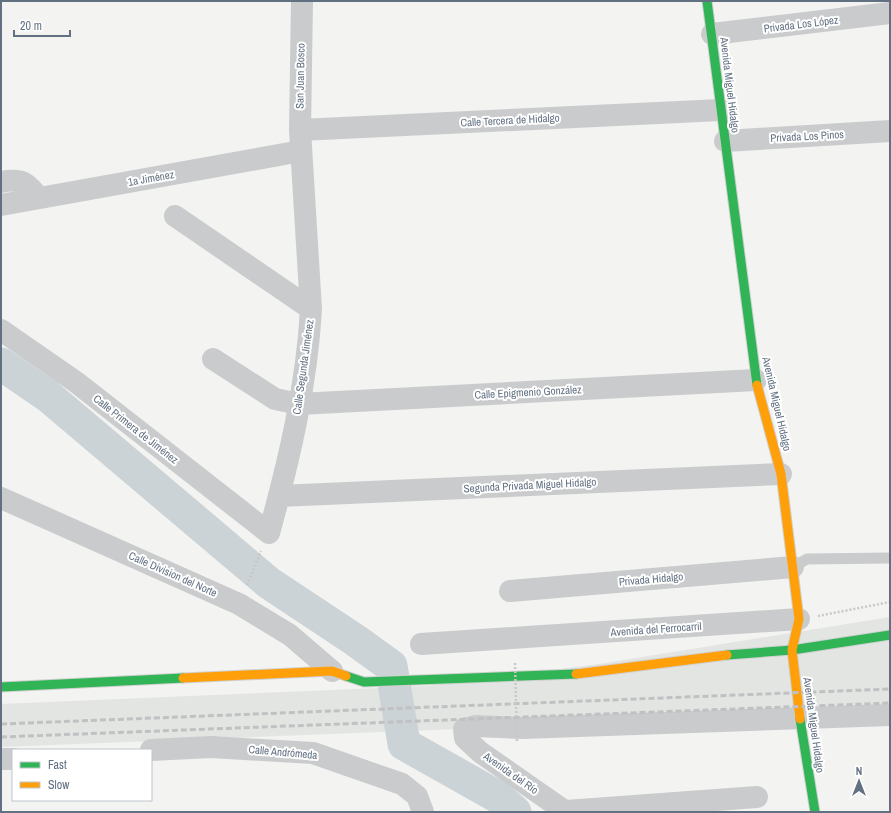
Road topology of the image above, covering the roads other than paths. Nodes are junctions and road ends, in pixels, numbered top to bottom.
1 (302, 1) edge
2 (707, 1) edge
3 (890, 13) edge
4 (712, 34) junction
5 (721, 110) junction
6 (890, 131) edge
7 (300, 140) junction
8 (725, 140) junction
9 (1, 182) edge
10 (39, 198) junction
11 (1, 205) edge
12 (175, 216) dead end
13 (310, 309) junction
14 (1, 330) edge
15 (213, 359) dead end
16 (756, 380) junction
17 (299, 404) junction
18 (781, 474) junction
19 (279, 496) junction
20 (1, 498) edge
21 (265, 542) joint
22 (890, 558) edge
23 (793, 567) junction
24 (510, 591) dead end
25 (799, 619) junction
26 (890, 635) edge
27 (421, 644) dead end
28 (792, 650) junction
29 (332, 671) junction
30 (1, 687) edge
31 (890, 715) edge
32 (800, 719) junction
33 (152, 750) edge
34 (12, 758) edge
35 (1, 759) edge
36 (757, 797) dead end
37 (423, 812) edge
38 (566, 812) edge
39 (815, 812) edge

1 - 7 street, San Juan Bosco
2 - 4 street, Avenida Miguel Hidalgo
3 - 4 street, Privada Los López
4 - 5 street, Avenida Miguel Hidalgo
5 - 7 street, Calle Tercera de Hidalgo
5 - 8 street, Avenida Miguel Hidalgo
6 - 8 street, Privada Los Pinos
7 - 10 street, 1a Jiménez
7 - 13 street, Calle Segunda Jiménez
8 - 16 street, Avenida Miguel Hidalgo
9 - 10 street
10 - 11 street, 1a Jiménez
12 - 13 street
13 - 17 street, Calle Segunda Jiménez
14 - 21 street, Calle Primera de Jiménez
15 - 17 street, Calle Epigmenio González
16 - 17 street, Calle Epigmenio González
16 - 18 street, Avenida Miguel Hidalgo
17 - 19 street, Calle Segunda Jiménez
18 - 19 street, Segunda Privada Miguel Hidalgo
18 - 23 street, Avenida Miguel Hidalgo
19 - 21 street, Calle Segunda Jiménez
20 - 29 street, Calle Division del Norte
22 - 23 lane
23 - 24 street, Privada Hidalgo
23 - 25 street, Avenida Miguel Hidalgo
25 - 27 street, Avenida del Ferrocarril
25 - 28 street, Avenida Miguel Hidalgo
26 - 28 street
28 - 29 street
28 - 32 street, Avenida Miguel Hidalgo
29 - 30 street
31 - 32 street
32 - 38 street, Avenida del Río
32 - 39 street, Avenida Miguel Hidalgo
33 - 37 street, Calle Andrómeda
34 - 35 street
36 - 38 street

